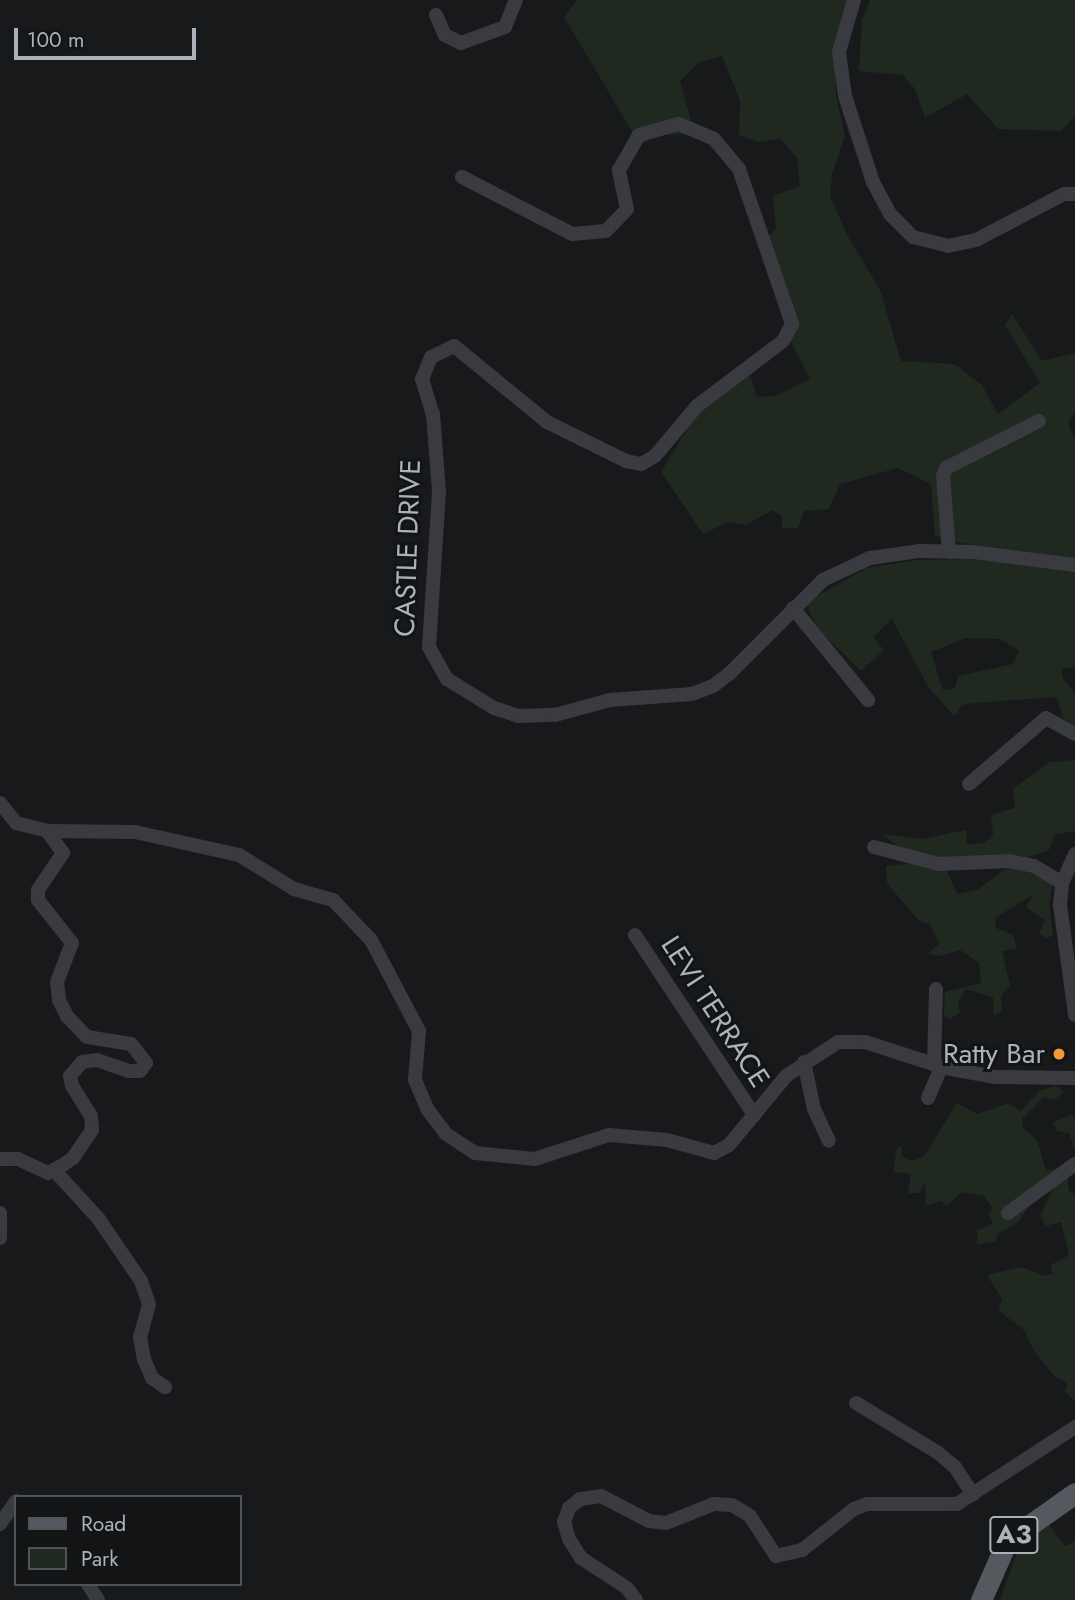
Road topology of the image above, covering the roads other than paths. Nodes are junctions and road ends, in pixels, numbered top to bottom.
1 (516, 0) edge
2 (854, 0) edge
3 (436, 15) dead end
4 (461, 177) dead end
5 (1075, 194) edge
6 (1039, 421) dead end
7 (948, 552) junction
8 (1075, 565) edge
9 (793, 608) junction
10 (868, 701) dead end
11 (1075, 734) edge
12 (969, 784) dead end
13 (0, 803) edge
14 (47, 831) junction
15 (874, 848) dead end
16 (1075, 854) edge
17 (1062, 883) junction
18 (635, 935) dead end
19 (936, 989) dead end
20 (1075, 1015) edge
21 (804, 1062) junction
22 (938, 1066) junction
23 (1075, 1078) edge
24 (928, 1098) dead end
25 (754, 1115) junction
26 (829, 1141) dead end
27 (0, 1159) edge
28 (1075, 1164) edge
29 (54, 1170) junction
30 (0, 1213) edge
31 (1008, 1213) dead end
32 (0, 1238) edge
33 (165, 1387) dead end
34 (856, 1403) dead end
35 (1075, 1427) edge
36 (1075, 1493) edge
37 (973, 1494) junction
38 (14, 1504) edge
39 (0, 1524) edge
40 (636, 1600) edge
41 (981, 1600) edge

1 - 3 street
2 - 5 street
4 - 9 street, CASTLE DRIVE
6 - 7 street
7 - 8 street, CASTLE DRIVE
7 - 9 street, CASTLE DRIVE
9 - 10 street
11 - 12 street
13 - 14 street
14 - 25 street
14 - 29 street
15 - 17 street
16 - 17 street
17 - 20 street
18 - 25 street, LEVI TERRACE
19 - 22 street
21 - 22 street
21 - 25 street
21 - 26 street
22 - 23 street
22 - 24 street
27 - 29 street
28 - 31 street
29 - 33 street
30 - 32 street
34 - 37 street
35 - 37 street
36 - 41 main road, A3
37 - 40 street
38 - 39 street

